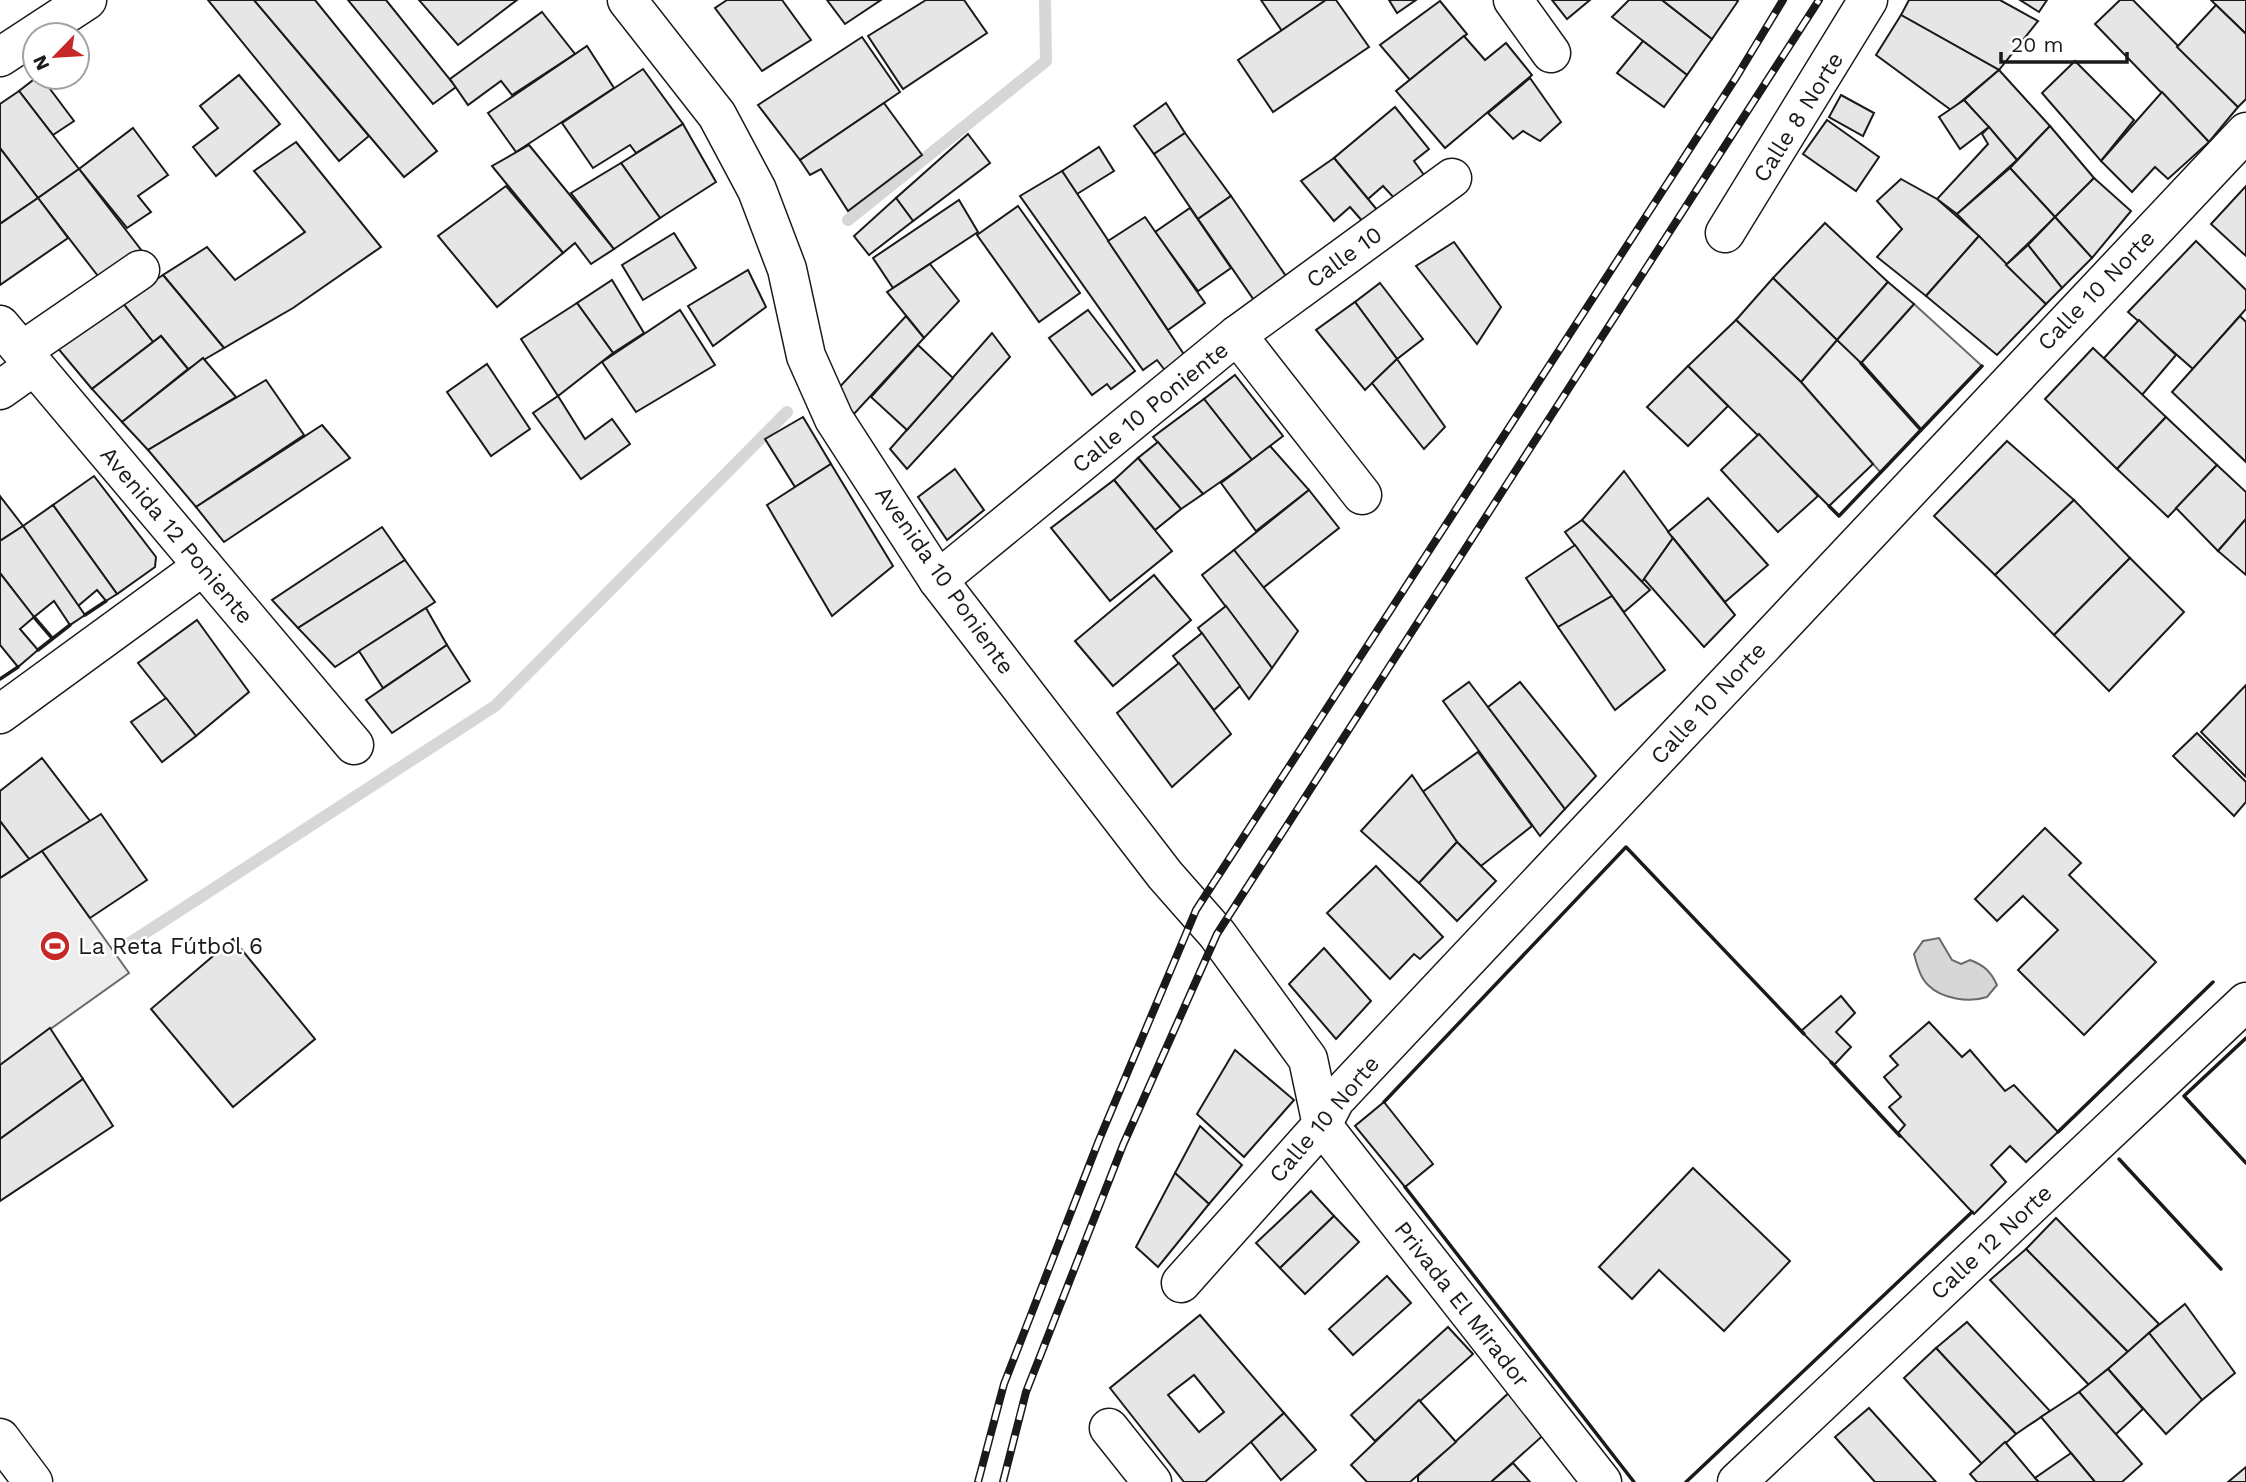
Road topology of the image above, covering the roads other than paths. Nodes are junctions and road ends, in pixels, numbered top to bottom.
1 (88, 0) edge
2 (627, 0) edge
3 (1513, 0) edge
4 (1868, 0) edge
5 (1551, 53) dead end
6 (0, 57) edge
7 (2246, 132) edge
8 (1451, 178) dead end
9 (1725, 233) dead end
10 (139, 270) dead end
11 (1237, 335) junction
12 (19, 347) edge
13 (0, 390) edge
14 (1362, 495) dead end
15 (203, 566) junction
16 (938, 580) junction
17 (0, 714) edge
18 (354, 745) dead end
19 (2246, 1002) edge
20 (1322, 1125) junction
21 (1181, 1283) dead end
22 (1109, 1428) dead end
23 (0, 1438) edge
24 (33, 1482) edge
25 (1152, 1482) edge
26 (1602, 1482) edge
27 (1737, 1482) edge

1 - 6 street
2 - 16 street, Avenida 10 Poniente
3 - 5 street
4 - 9 street, Calle 8 Norte
7 - 20 street, Calle 10 Norte
8 - 11 street, Calle 10
10 - 12 street
11 - 14 street, Calle 10 Poniente
11 - 16 street, Calle 10 Poniente
12 - 13 street
12 - 15 street, Avenida 12 Poniente
15 - 17 street
15 - 18 street, Avenida 12 Poniente
16 - 20 street, Avenida 10 Poniente
19 - 27 street, Calle 12 Norte
20 - 21 street, Calle 10 Norte
20 - 26 street, Privada El Mirador
22 - 25 street
23 - 24 street

